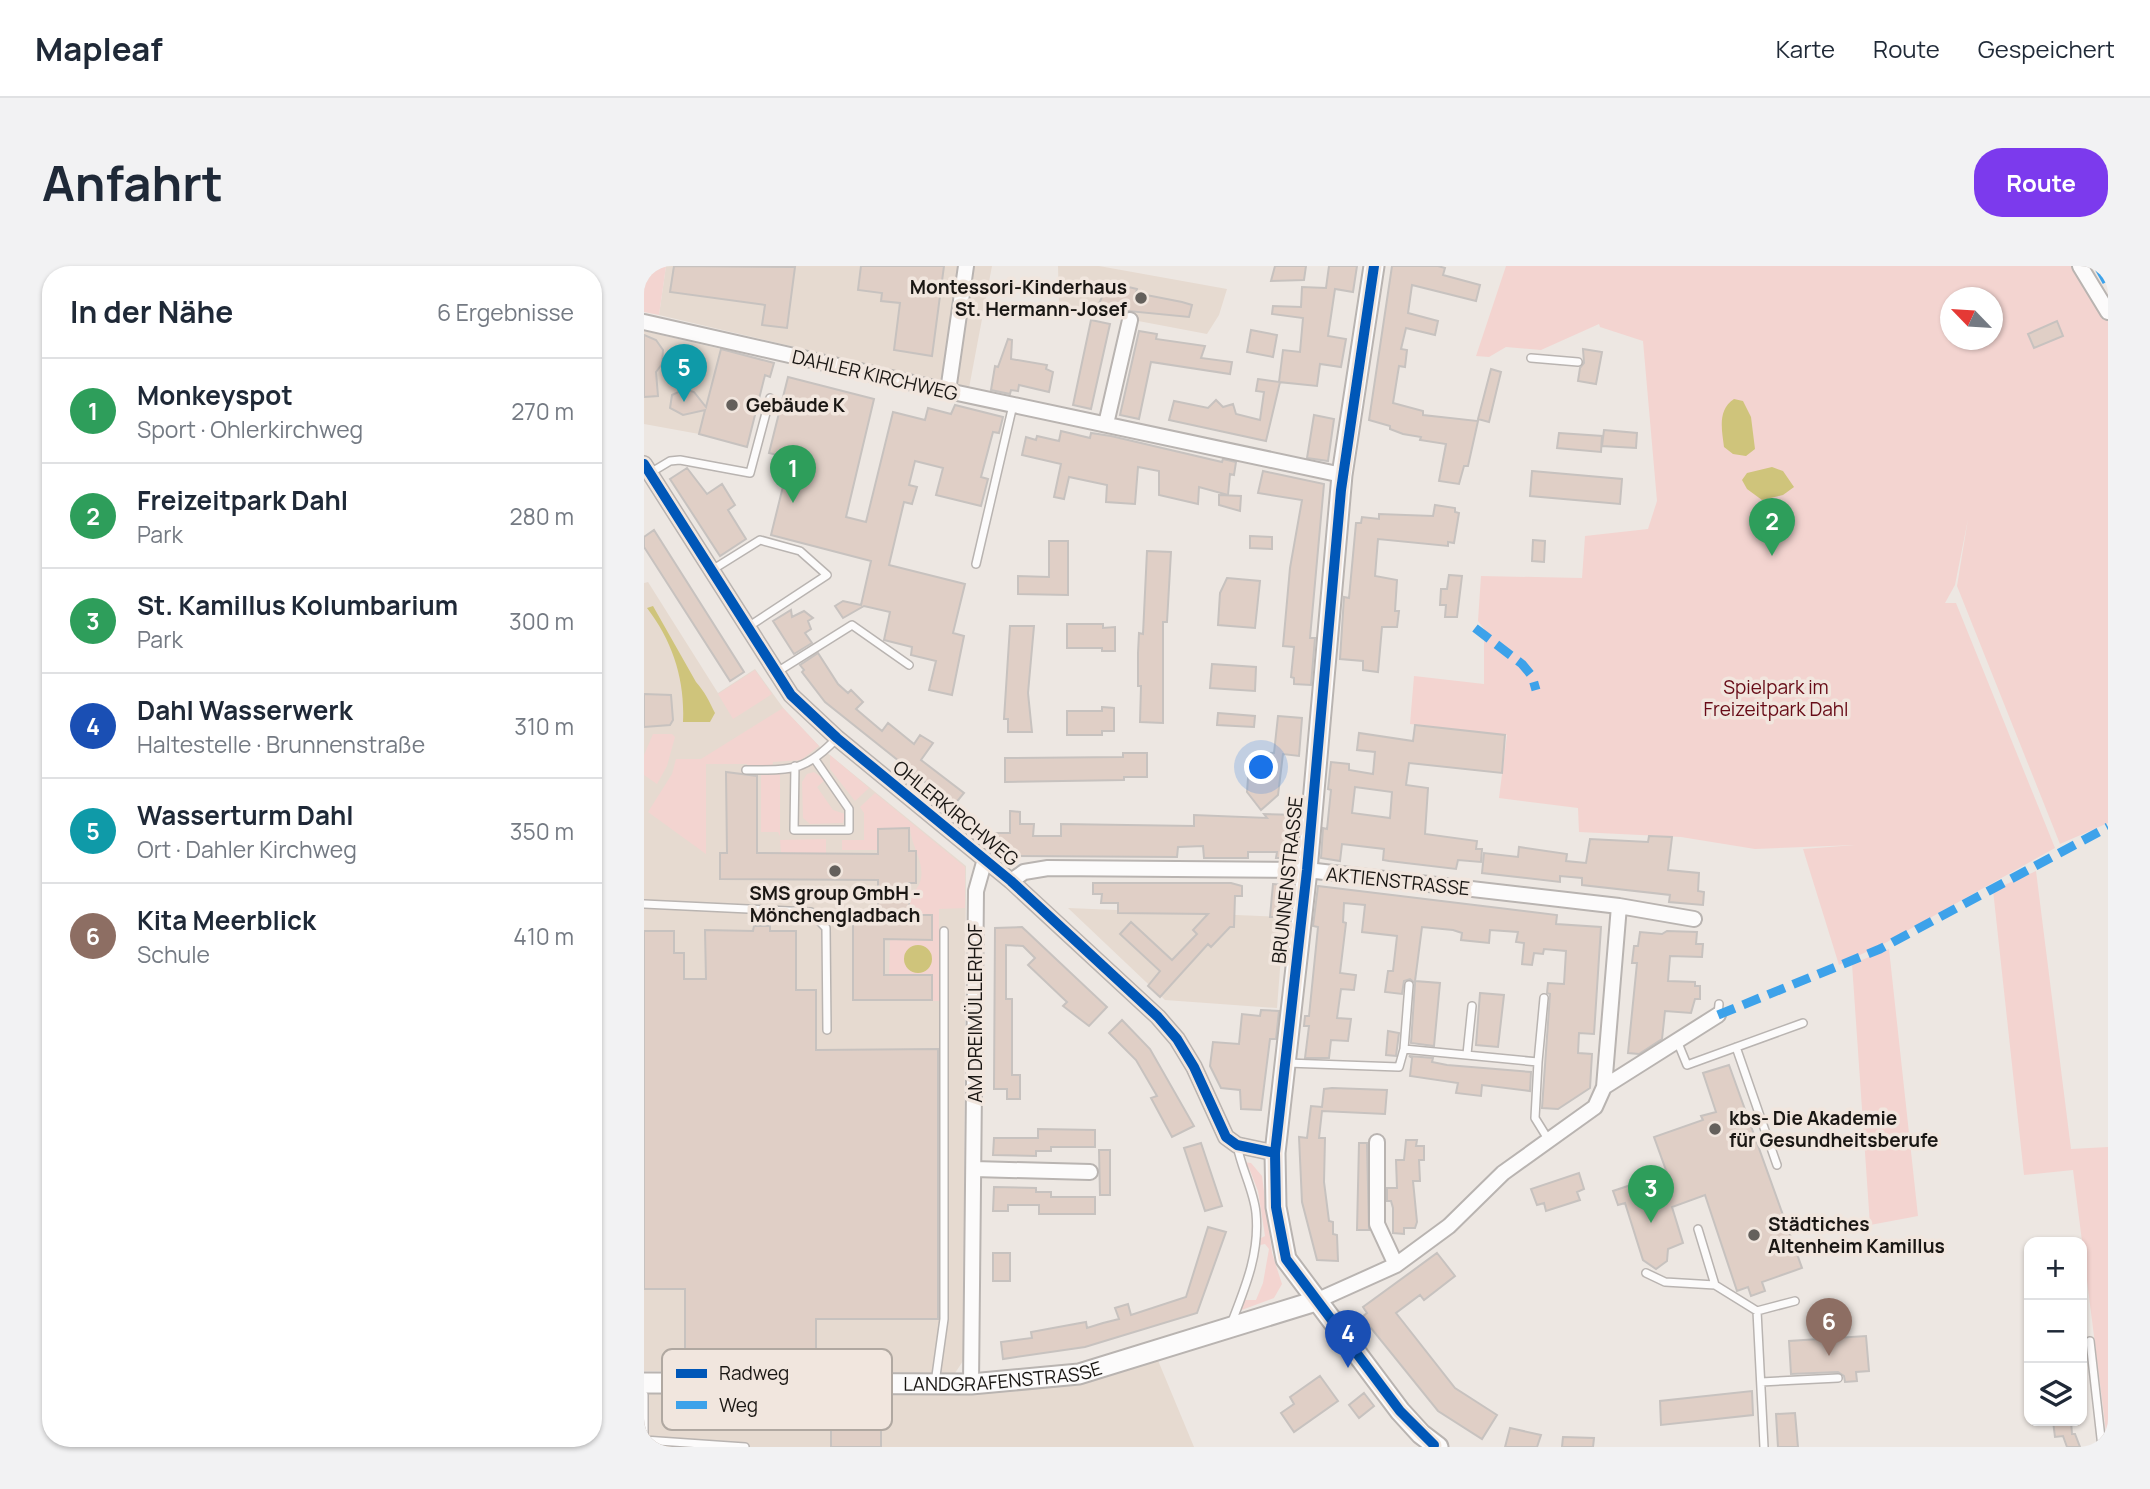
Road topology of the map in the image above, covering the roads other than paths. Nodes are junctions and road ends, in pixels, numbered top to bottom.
1 (966, 266) edge
2 (1374, 266) edge
3 (2080, 266) edge
4 (2108, 312) edge
5 (1130, 320) dead end
6 (644, 322) edge
7 (1531, 358) dead end
8 (1578, 362) dead end
9 (948, 391) junction
10 (770, 398) dead end
11 (1013, 405) junction
12 (1106, 424) junction
13 (647, 468) edge
14 (1342, 475) junction
15 (976, 564) dead end
16 (711, 570) junction
17 (748, 627) junction
18 (909, 665) dead end
19 (777, 673) junction
20 (837, 738) junction
21 (816, 761) junction
22 (795, 766) junction
23 (746, 770) dead end
24 (985, 859) junction
25 (1307, 870) junction
26 (1012, 881) junction
27 (644, 904) edge
28 (1619, 906) junction
29 (1694, 919) dead end
30 (944, 931) dead end
31 (1409, 985) dead end
32 (1544, 998) dead end
33 (1472, 1006) dead end
34 (1719, 1009) dead end
35 (1802, 1023) dead end
36 (827, 1030) dead end
37 (1678, 1043) junction
38 (1736, 1047) junction
39 (1404, 1049) junction
40 (1467, 1054) junction
41 (1538, 1062) junction
42 (1286, 1063) junction
43 (1604, 1087) junction
44 (1548, 1139) junction
45 (1377, 1142) dead end
46 (1237, 1145) junction
47 (1275, 1153) junction
48 (1777, 1165) dead end
49 (974, 1170) junction
50 (1090, 1172) dead end
51 (1699, 1229) dead end
52 (1396, 1265) junction
53 (1646, 1273) dead end
54 (1715, 1285) junction
55 (1316, 1301) junction
56 (1795, 1301) dead end
57 (1757, 1311) junction
58 (1229, 1328) junction
59 (2090, 1341) dead end
60 (1838, 1378) dead end
61 (1760, 1382) junction
62 (644, 1383) edge
63 (662, 1383) edge
64 (892, 1384) edge
65 (934, 1384) junction
66 (971, 1384) junction
67 (644, 1395) edge
68 (644, 1440) edge
69 (1435, 1446) edge
70 (645, 1447) edge
71 (745, 1447) edge
72 (1764, 1447) edge
73 (2102, 1447) edge

1 - 9 street
2 - 14 street, BRUNNENSTRASSE
3 - 4 street
5 - 12 street
6 - 9 street, DAHLER KIRCHWEG
7 - 8 lane
9 - 11 street, DAHLER KIRCHWEG
10 - 13 lane
11 - 12 street, DAHLER KIRCHWEG
11 - 15 lane
12 - 14 street, DAHLER KIRCHWEG
13 - 16 street, OHLERKIRCHWEG
14 - 25 street, BRUNNENSTRASSE
16 - 17 street, OHLERKIRCHWEG
16 - 17 lane
17 - 19 street, OHLERKIRCHWEG
18 - 19 lane
19 - 20 street, OHLERKIRCHWEG
20 - 21 lane
20 - 24 street, OHLERKIRCHWEG
21 - 22 lane
21 - 22 lane
22 - 23 lane
24 - 26 street, OHLERKIRCHWEG
24 - 49 street, AM DREIMÜLLERHOF
25 - 26 street, AKTIENSTRASSE
25 - 28 street, AKTIENSTRASSE
25 - 42 street, BRUNNENSTRASSE
26 - 46 street, OHLERKIRCHWEG
27 - 36 lane
28 - 29 street, AKTIENSTRASSE
28 - 43 street
30 - 65 lane
31 - 39 lane
32 - 41 lane
33 - 40 lane
34 - 37 street
35 - 38 lane
37 - 38 lane
37 - 43 street
38 - 48 lane
39 - 40 lane
39 - 42 lane
40 - 41 lane
41 - 44 lane
42 - 47 street, BRUNNENSTRASSE
43 - 44 street
44 - 52 street
45 - 52 street
46 - 47 street
46 - 58 lane, OHLERKIRCHWEG
47 - 55 street, BRUNNENSTRASSE
49 - 50 street
49 - 66 street, AM DREIMÜLLERHOF
51 - 54 lane
52 - 55 street
53 - 54 lane
54 - 57 lane
55 - 58 street, LANDGRAFENSTRASSE
55 - 69 street, BRUNNENSTRASSE
56 - 57 lane
57 - 61 lane
58 - 66 street, LANDGRAFENSTRASSE
59 - 73 lane
60 - 61 lane
61 - 72 lane
62 - 63 street, LANDGRAFENSTRASSE
64 - 65 street, LANDGRAFENSTRASSE
65 - 66 street, LANDGRAFENSTRASSE
67 - 68 lane
68 - 70 lane
68 - 71 lane

